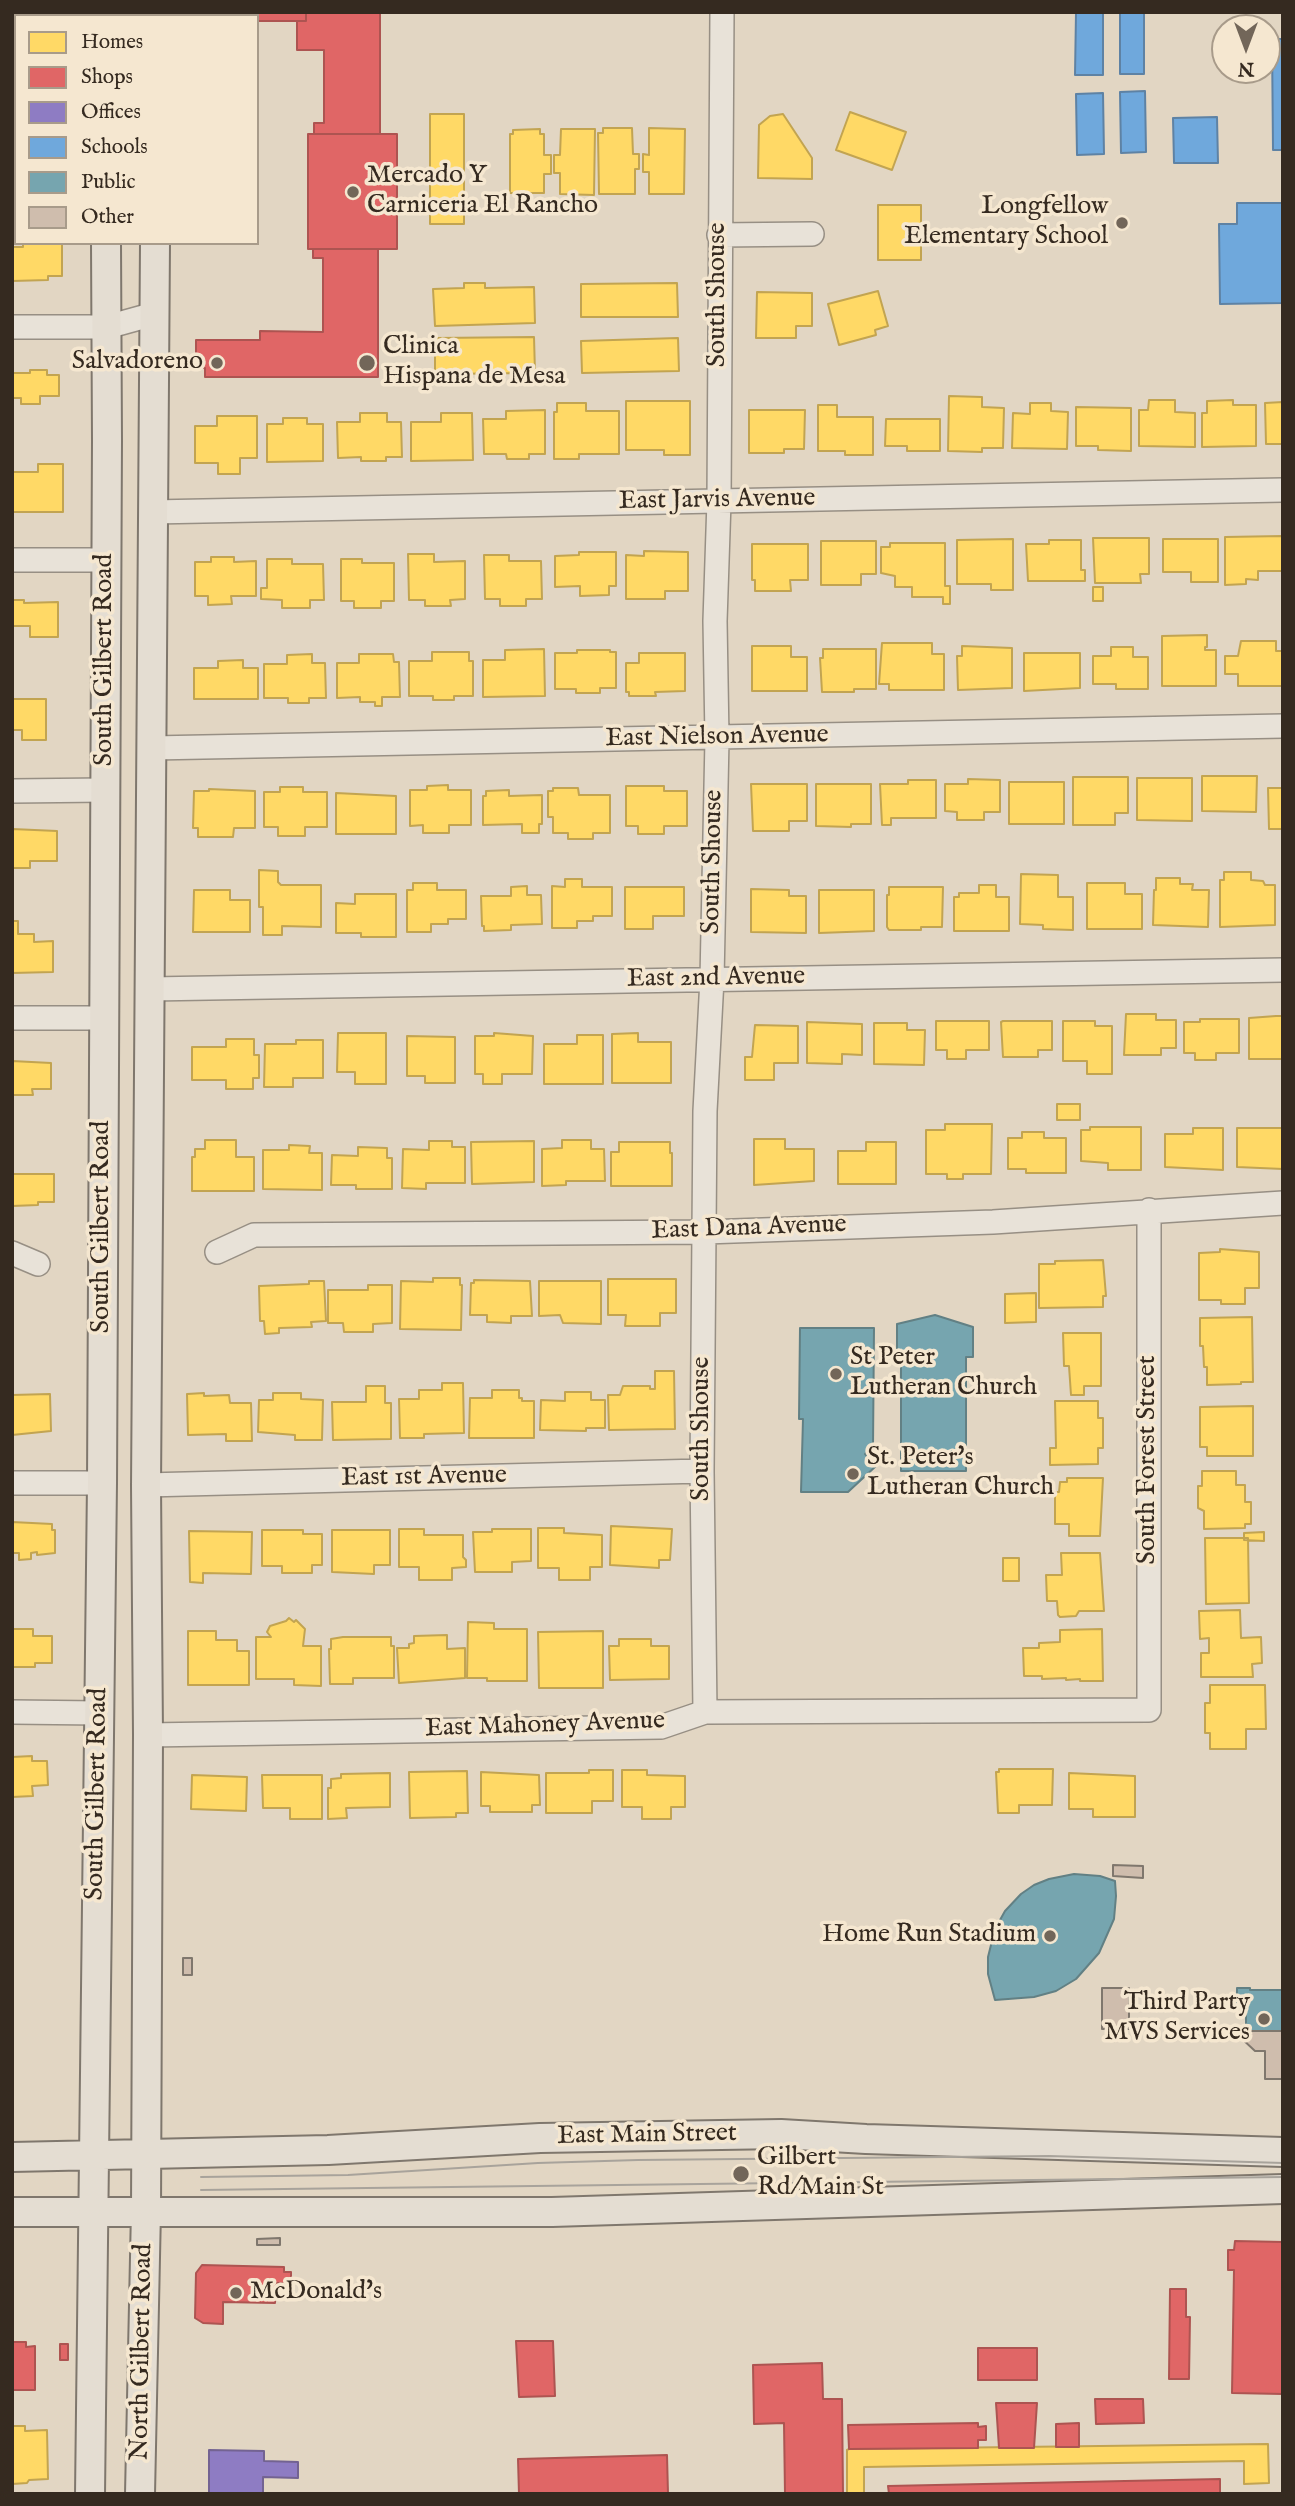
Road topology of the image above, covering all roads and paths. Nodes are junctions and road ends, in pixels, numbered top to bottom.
1 (722, 12) edge
2 (719, 234) junction
3 (812, 234) dead end
4 (106, 245) edge
5 (155, 245) edge
6 (154, 314) junction
7 (12, 327) edge
8 (107, 327) junction
9 (1283, 490) edge
10 (719, 501) junction
11 (152, 512) junction
12 (12, 560) edge
13 (107, 560) junction
14 (1283, 726) edge
15 (716, 738) junction
16 (152, 748) junction
17 (105, 790) junction
18 (12, 791) edge
19 (1283, 970) edge
20 (712, 979) junction
21 (150, 989) junction
22 (12, 1018) edge
23 (104, 1018) junction
24 (1283, 1203) edge
25 (1149, 1210) junction
26 (705, 1232) junction
27 (217, 1252) dead end
28 (12, 1253) edge
29 (38, 1264) dead end
30 (702, 1471) junction
31 (12, 1483) edge
32 (102, 1483) junction
33 (146, 1485) junction
34 (1149, 1710) joint
35 (12, 1712) edge
36 (705, 1712) junction
37 (99, 1713) junction
38 (148, 1735) junction
39 (1283, 2152) edge
40 (145, 2153) junction
41 (94, 2155) junction
42 (12, 2157) edge
43 (1283, 2189) edge
44 (146, 2210) junction
45 (94, 2211) junction
46 (12, 2212) edge
47 (90, 2494) edge
48 (140, 2494) edge

1 - 2 street, South Shouse
2 - 3 street
2 - 10 street, South Shouse
4 - 8 main road, South Gilbert Road
5 - 6 main road, South Gilbert Road
6 - 8 street
6 - 11 main road, South Gilbert Road
7 - 8 street
8 - 13 main road, South Gilbert Road
9 - 10 street, East Jarvis Avenue
10 - 11 street, East Jarvis Avenue
10 - 15 street, South Shouse
11 - 16 main road, South Gilbert Road
12 - 13 street
13 - 17 main road, South Gilbert Road
14 - 15 street, East Nielson Avenue
15 - 16 street, East Nielson Avenue
15 - 20 street, South Shouse
16 - 21 main road, South Gilbert Road
17 - 18 street
17 - 23 main road, South Gilbert Road
19 - 20 street, East 2nd Avenue
20 - 21 street, East 2nd Avenue
20 - 26 street, South Shouse
21 - 33 main road, South Gilbert Road
22 - 23 street
23 - 32 main road, South Gilbert Road
24 - 25 street, East Dana Avenue
25 - 26 street, East Dana Avenue
25 - 34 street, South Forest Street
26 - 27 street, East Dana Avenue
26 - 30 street, South Shouse
28 - 29 street
30 - 33 street, East 1st Avenue
30 - 36 street, South Shouse
31 - 32 street
32 - 37 main road, South Gilbert Road
33 - 38 main road, South Gilbert Road
34 - 36 street, East Mahoney Avenue
35 - 37 street
36 - 38 street, East Mahoney Avenue
37 - 41 main road, South Gilbert Road
38 - 40 main road, South Gilbert Road
39 - 40 main road, East Main Street
40 - 41 main road, East Main Street
40 - 44 main road, South Gilbert Road
41 - 42 main road, East Main Street
41 - 45 main road, South Gilbert Road
43 - 44 main road
44 - 45 main road
44 - 48 main road, North Gilbert Road
45 - 46 main road
45 - 47 main road, North Gilbert Road

